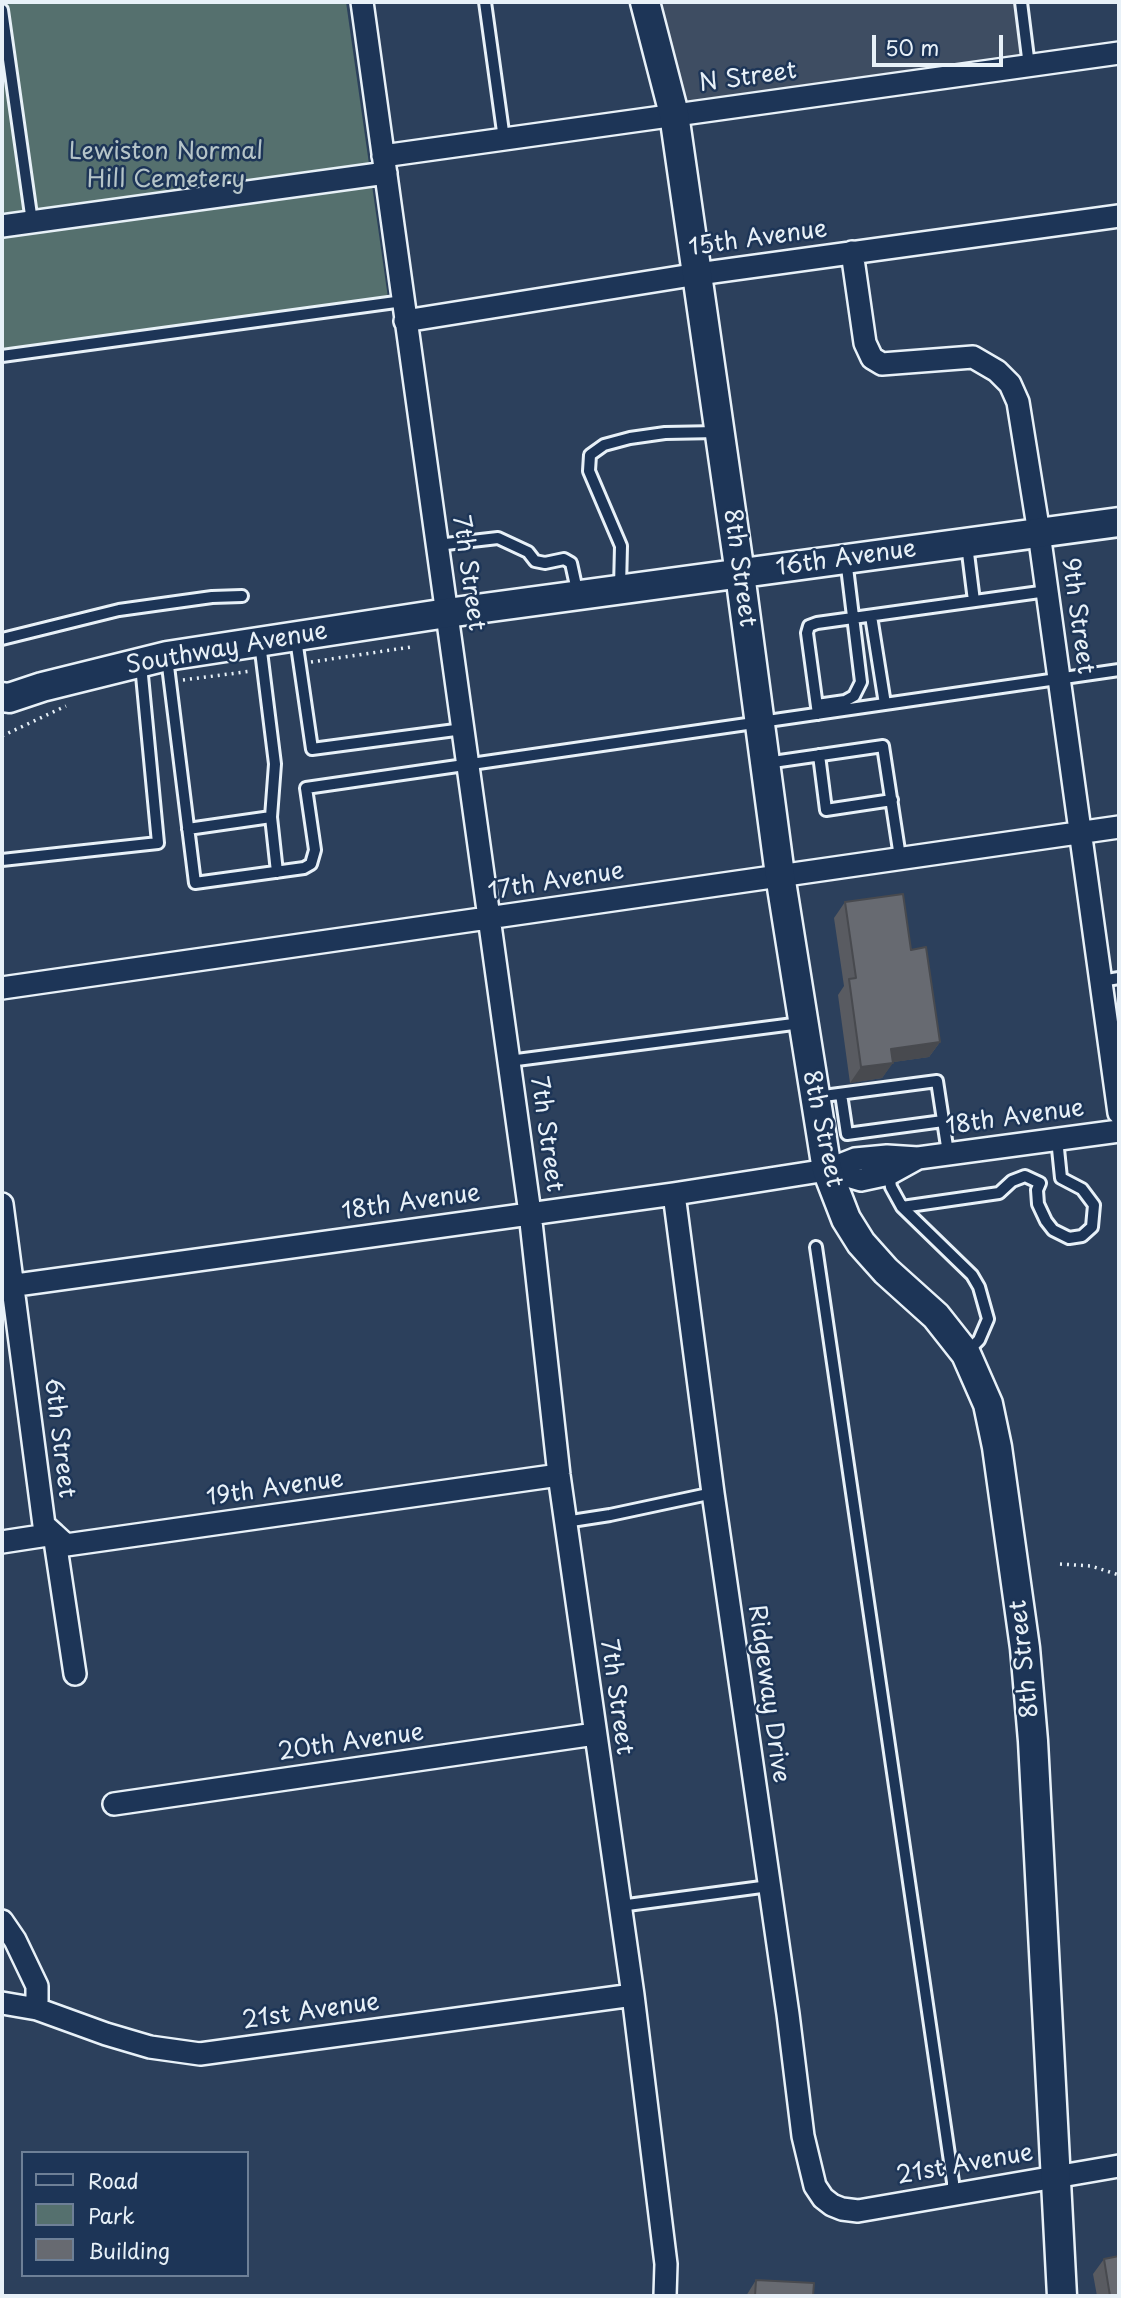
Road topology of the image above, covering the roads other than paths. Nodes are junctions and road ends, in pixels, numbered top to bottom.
1 (362, 2) edge
2 (485, 2) edge
3 (645, 2) edge
4 (1021, 2) edge
5 (2, 10) edge
6 (1119, 53) edge
7 (1029, 66) junction
8 (674, 114) junction
9 (504, 139) junction
10 (385, 165) junction
11 (1119, 216) edge
12 (32, 222) junction
13 (2, 226) edge
14 (852, 252) junction
15 (698, 274) junction
16 (404, 311) junction
17 (2, 356) edge
18 (720, 432) junction
19 (1119, 522) edge
20 (1039, 533) junction
21 (967, 543) junction
22 (437, 545) junction
23 (846, 559) junction
24 (740, 574) junction
25 (620, 590) junction
26 (1047, 591) junction
27 (242, 596) dead end
28 (579, 596) junction
29 (974, 601) junction
30 (447, 613) junction
31 (871, 616) junction
32 (853, 618) junction
33 (295, 636) junction
34 (2, 639) edge
35 (260, 642) junction
36 (154, 659) junction
37 (1119, 670) edge
38 (1059, 678) junction
39 (4, 696) edge
40 (885, 704) junction
41 (818, 710) junction
42 (760, 723) junction
43 (463, 729) junction
44 (819, 755) junction
45 (764, 763) junction
46 (467, 764) junction
47 (892, 800) junction
48 (271, 817) junction
49 (1119, 827) edge
50 (188, 829) junction
51 (1081, 833) junction
52 (900, 857) junction
53 (2, 860) edge
54 (277, 872) junction
55 (780, 875) junction
56 (491, 919) junction
57 (1110, 980) edge
58 (2, 988) edge
59 (802, 1022) junction
60 (509, 1061) junction
61 (842, 1094) junction
62 (814, 1098) junction
63 (1119, 1113) edge
64 (943, 1121) junction
65 (1119, 1131) edge
66 (1057, 1139) junction
67 (948, 1153) junction
68 (918, 1158) junction
69 (827, 1170) junction
70 (889, 1174) junction
71 (1061, 1178) junction
72 (1040, 1183) junction
73 (674, 1194) junction
74 (2, 1204) edge
75 (902, 1207) junction
76 (530, 1213) junction
77 (816, 1247) dead end
78 (8, 1286) edge
79 (965, 1354) junction
80 (559, 1475) junction
81 (713, 1493) junction
82 (565, 1522) junction
83 (54, 1534) junction
84 (2, 1542) edge
85 (75, 1674) dead end
86 (595, 1734) junction
87 (114, 1804) dead end
88 (769, 1886) junction
89 (620, 1906) junction
90 (2, 1921) edge
91 (633, 1995) junction
92 (2, 2003) edge
93 (37, 2008) junction
94 (1119, 2165) edge
95 (1055, 2176) junction
96 (953, 2194) junction
97 (823, 2198) joint
98 (666, 2286) edge
99 (1062, 2296) edge

1 - 10 street, 7th Street
2 - 9 lane
3 - 8 main road, 8th Street
4 - 7 lane
5 - 12 lane
6 - 7 street, N Street
7 - 8 street, N Street
8 - 9 street, N Street
8 - 15 main road, 8th Street
9 - 10 street, N Street
10 - 12 street
10 - 16 street, 7th Street
11 - 14 street, 15th Avenue
12 - 13 street
14 - 15 street, 15th Avenue
14 - 20 street, 9th Street
15 - 16 street, 15th Avenue
15 - 18 main road, 8th Street
16 - 17 lane
16 - 22 street, 7th Street
18 - 24 main road, 8th Street
18 - 25 lane
19 - 20 main road, 16th Avenue
20 - 21 main road, 16th Avenue
20 - 26 street, 9th Street
21 - 23 main road, 16th Avenue
21 - 29 lane
22 - 28 lane
22 - 30 street, 7th Street
23 - 24 main road, 16th Avenue
23 - 32 lane
24 - 25 main road, 16th Avenue
24 - 42 main road, 8th Street
25 - 28 main road, 16th Avenue
26 - 29 lane
26 - 38 street, 9th Street
27 - 34 lane
28 - 30 main road, 16th Avenue
29 - 31 lane
30 - 33 main road, Southway Avenue
30 - 43 street, 7th Street
31 - 32 lane
31 - 40 lane
32 - 41 lane
32 - 41 lane
33 - 35 main road, Southway Avenue
33 - 43 lane
35 - 36 main road, Southway Avenue
35 - 48 lane
36 - 39 main road, Southway Avenue
36 - 50 lane
36 - 53 lane
37 - 38 lane
38 - 40 lane
38 - 51 street, 9th Street
40 - 41 lane
41 - 42 lane
42 - 45 main road, 8th Street
42 - 46 lane
43 - 46 street, 7th Street
44 - 45 lane
44 - 47 lane
44 - 47 lane
45 - 55 main road, 8th Street
46 - 54 lane
46 - 56 street, 7th Street
47 - 52 lane
48 - 50 lane
48 - 54 lane
49 - 51 street, 17th Avenue
50 - 54 lane
51 - 52 street, 17th Avenue
51 - 57 street, 9th Street
52 - 55 street, 17th Avenue
55 - 56 street, 17th Avenue
55 - 59 main road, 8th Street
56 - 58 street, 17th Avenue
56 - 60 street, 7th Street
57 - 63 street, 9th Street
59 - 60 lane
59 - 62 main road, 8th Street
60 - 76 street, 7th Street
61 - 62 lane
61 - 64 lane
61 - 64 lane
62 - 69 main road, 8th Street
64 - 67 lane
65 - 66 street, 18th Avenue
66 - 67 street, 18th Avenue
66 - 71 lane
67 - 68 street, 18th Avenue
68 - 69 street, 18th Avenue
68 - 70 street, 18th Avenue
69 - 70 street, 18th Avenue
69 - 73 street, 18th Avenue
69 - 79 main road, 8th Street
70 - 75 lane
71 - 72 lane
71 - 72 lane
72 - 75 lane
73 - 76 street, 18th Avenue
73 - 81 street, Ridgeway Drive
74 - 78 street, 6th Street
75 - 79 lane
76 - 78 street, 18th Avenue
76 - 80 street, 7th Street
77 - 96 lane
78 - 83 street, 6th Street
79 - 95 main road, 8th Street
80 - 82 street, 7th Street
80 - 83 street, 19th Avenue
81 - 82 lane
81 - 88 street, Ridgeway Drive
82 - 86 street, 7th Street
83 - 84 street, 19th Avenue
83 - 85 street, 6th Street
86 - 87 street, 20th Avenue
86 - 89 street, 7th Street
88 - 89 lane
88 - 97 street, Ridgeway Drive
89 - 91 street, 7th Street
90 - 93 street
91 - 93 street, 21st Avenue
91 - 98 street, 7th Street
92 - 93 street, 21st Avenue
94 - 95 street, 21st Avenue
95 - 96 street, 21st Avenue
95 - 99 main road, 8th Street
96 - 97 street, 21st Avenue

